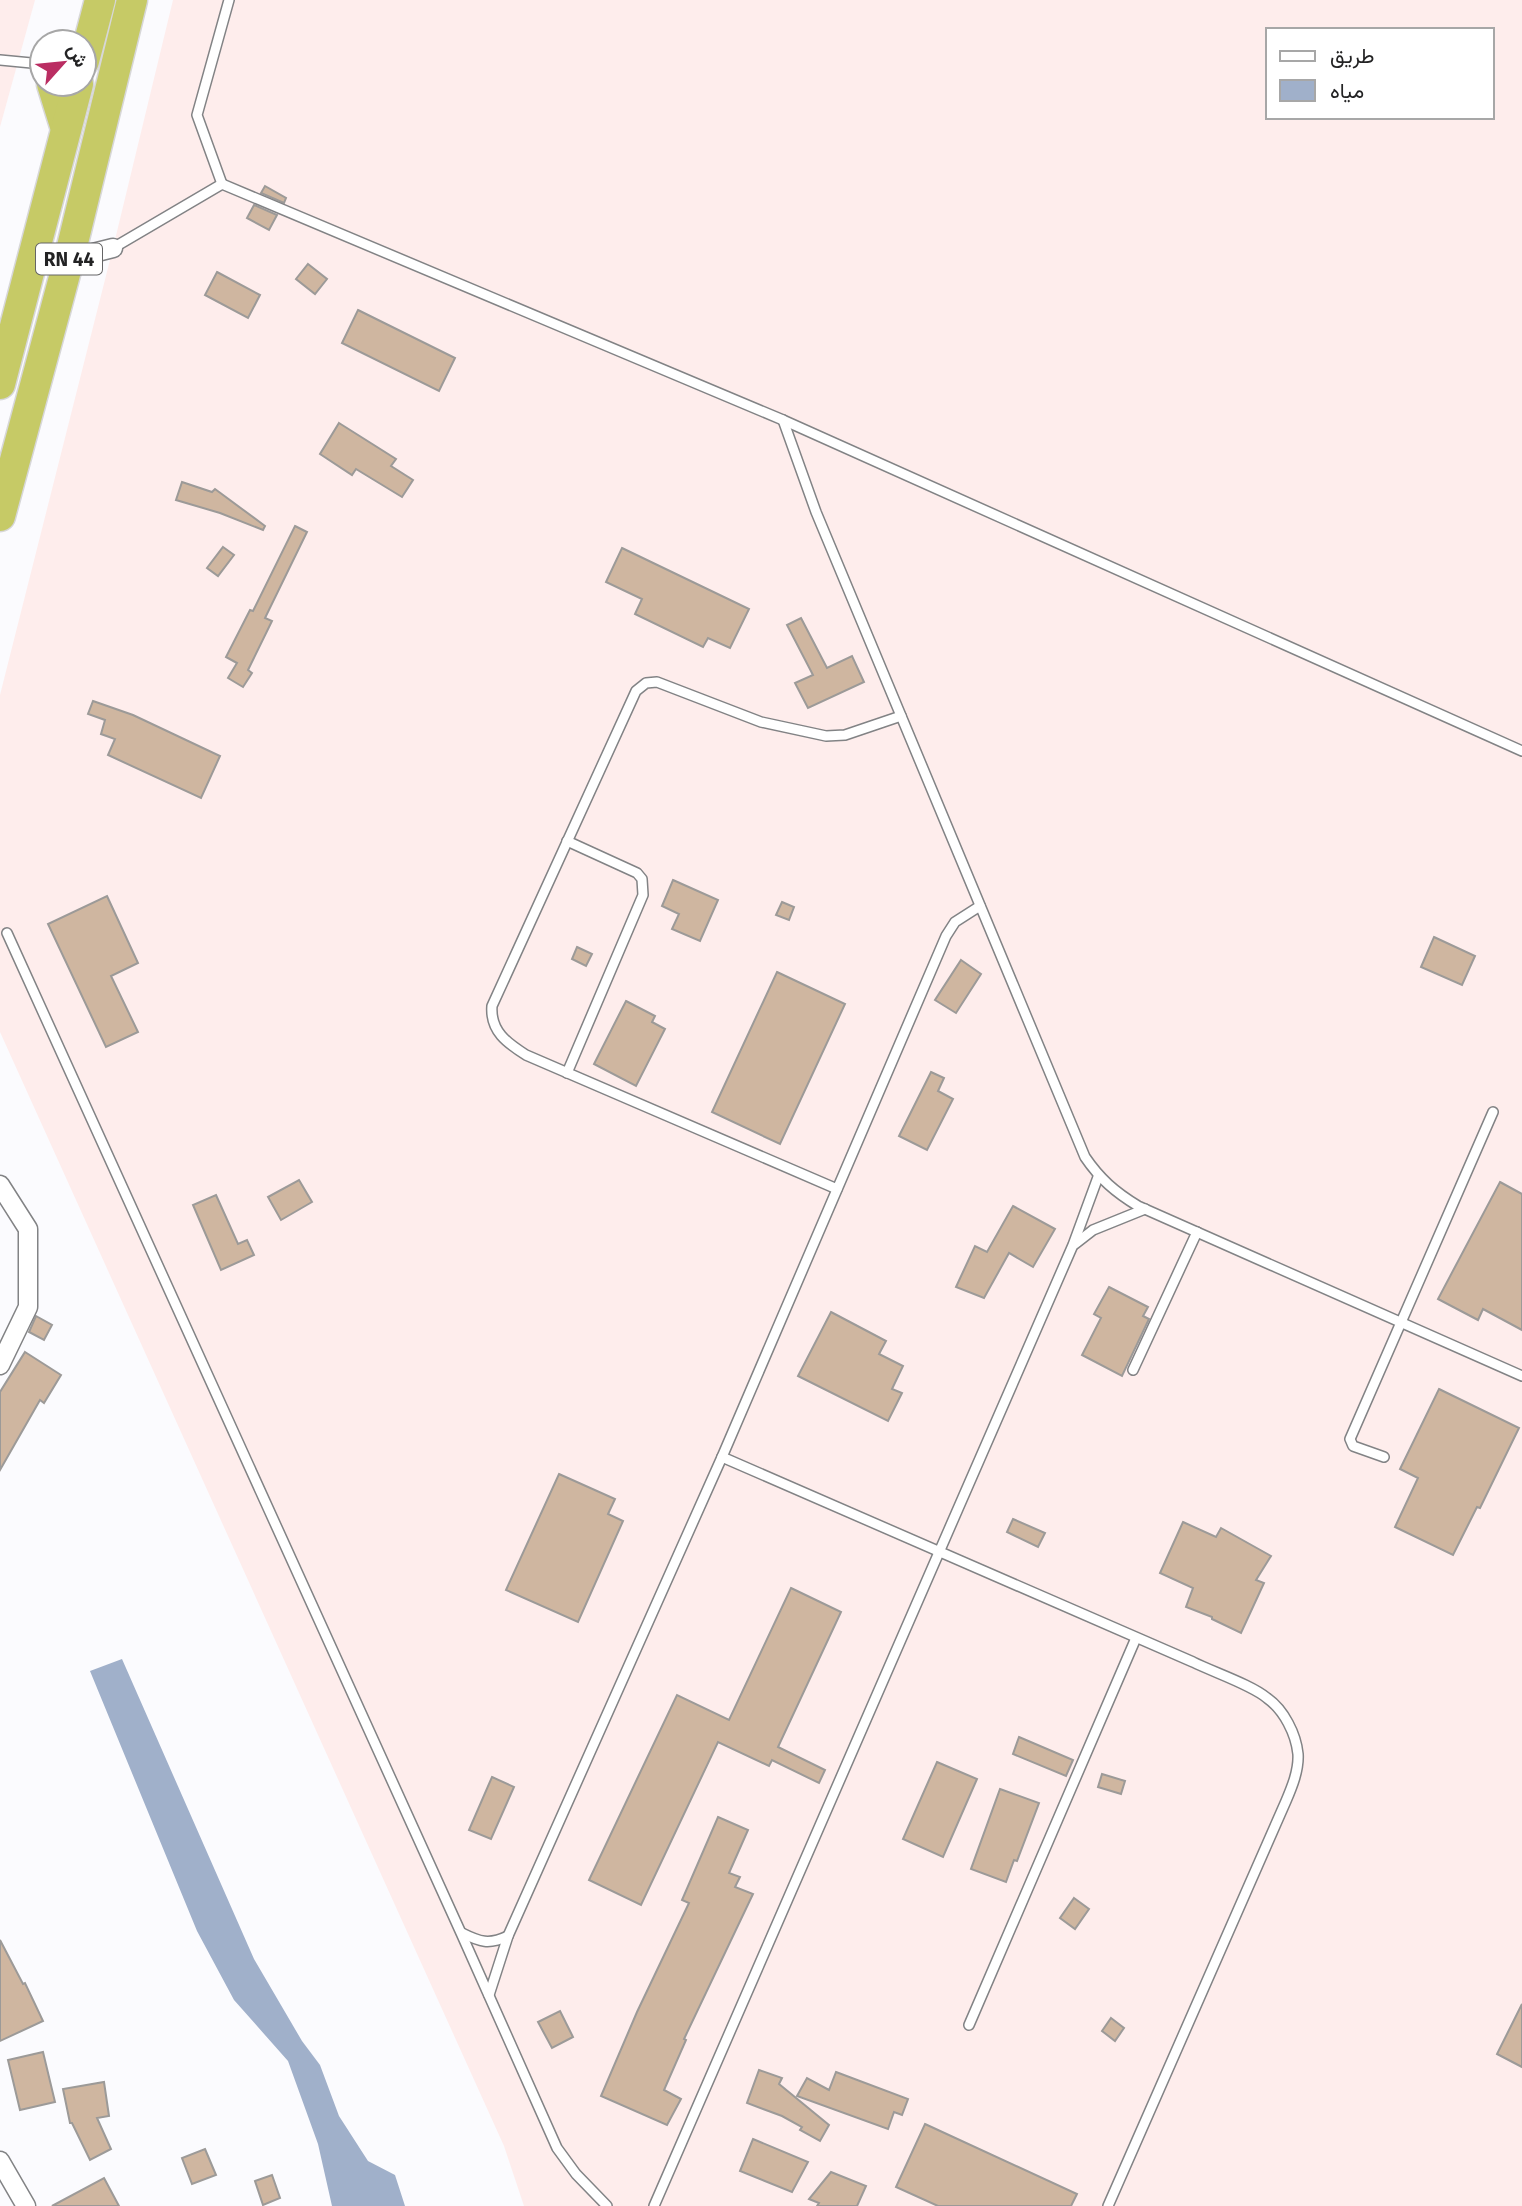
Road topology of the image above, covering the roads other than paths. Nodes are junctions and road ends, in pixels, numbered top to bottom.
1 (100, 0) edge
2 (132, 0) edge
3 (229, 0) edge
4 (91, 28) edge
5 (0, 60) edge
6 (28, 63) edge
7 (56, 98) edge
8 (74, 98) edge
9 (66, 129) junction
10 (222, 184) junction
11 (113, 248) joint
12 (69, 259) junction
13 (0, 384) edge
14 (783, 421) junction
15 (0, 516) edge
16 (901, 716) junction
17 (1522, 751) edge
18 (567, 841) junction
19 (980, 906) junction
20 (7, 933) dead end
21 (567, 1073) junction
22 (1493, 1112) dead end
23 (1098, 1177) junction
24 (0, 1185) edge
25 (837, 1189) junction
26 (1145, 1209) junction
27 (1197, 1232) junction
28 (1073, 1245) junction
29 (1402, 1323) junction
30 (0, 1366) edge
31 (1133, 1370) dead end
32 (1522, 1376) edge
33 (722, 1457) junction
34 (1384, 1457) dead end
35 (939, 1553) junction
36 (1136, 1638) junction
37 (461, 1933) junction
38 (509, 1936) junction
39 (489, 1995) junction
40 (969, 2025) dead end
41 (0, 2161) edge
42 (26, 2206) edge
43 (607, 2206) edge
44 (654, 2206) edge
45 (1108, 2206) edge

1 - 4 highway
2 - 12 highway, RN 44
3 - 10 lane
5 - 6 lane
7 - 9 highway
8 - 9 highway, RN 44
9 - 13 highway, RN 44
10 - 11 lane
10 - 14 lane
11 - 12 street
12 - 15 highway, RN 44
14 - 16 lane
14 - 17 lane
16 - 18 lane
16 - 19 lane
18 - 21 lane
18 - 21 lane
19 - 23 lane
19 - 25 lane
20 - 37 lane
21 - 25 lane
22 - 29 lane
23 - 26 lane
23 - 28 lane
24 - 30 street
25 - 33 lane
26 - 27 lane
26 - 28 lane
27 - 29 lane
27 - 31 lane
28 - 35 lane
29 - 32 lane
29 - 34 lane
33 - 35 lane
33 - 38 lane
35 - 36 lane
35 - 44 lane
36 - 40 lane
36 - 45 lane
37 - 38 lane
37 - 39 lane
38 - 39 lane
39 - 43 lane
41 - 42 street

